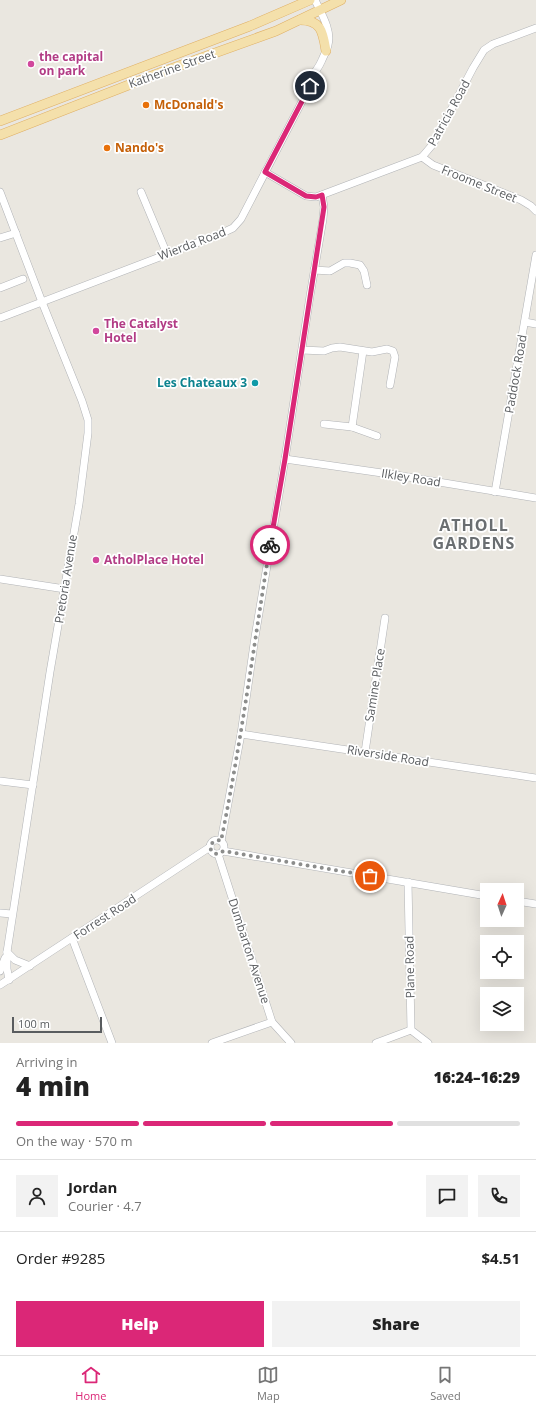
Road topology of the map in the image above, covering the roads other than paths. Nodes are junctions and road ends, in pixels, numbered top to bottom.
1 (310, 0) edge
2 (315, 0) edge
3 (342, 0) edge
4 (320, 11) junction
5 (299, 20) junction
6 (536, 28) edge
7 (208, 42) junction
8 (326, 51) junction
9 (0, 121) edge
10 (0, 126) edge
11 (0, 135) edge
12 (422, 157) junction
13 (265, 172) junction
14 (0, 192) edge
15 (141, 192) dead end
16 (322, 195) junction
17 (536, 211) edge
18 (16, 233) junction
19 (0, 238) edge
20 (166, 254) junction
21 (536, 255) edge
22 (314, 270) junction
23 (23, 280) dead end
24 (367, 285) dead end
25 (0, 288) edge
26 (42, 302) junction
27 (0, 317) edge
28 (525, 322) junction
29 (536, 324) edge
30 (302, 350) junction
31 (363, 351) junction
32 (390, 385) dead end
33 (324, 424) dead end
34 (352, 427) junction
35 (377, 436) dead end
36 (285, 459) junction
37 (496, 492) junction
38 (536, 498) edge
39 (0, 579) edge
40 (65, 589) junction
41 (385, 618) dead end
42 (241, 734) junction
43 (365, 752) junction
44 (536, 778) edge
45 (0, 781) edge
46 (33, 785) junction
47 (221, 841) junction
48 (210, 847) junction
49 (221, 852) junction
50 (408, 882) junction
51 (480, 895) edge
52 (524, 902) edge
53 (536, 904) edge
54 (0, 912) edge
55 (12, 914) junction
56 (72, 938) junction
57 (7, 952) junction
58 (30, 966) junction
59 (0, 971) edge
60 (9, 980) junction
61 (0, 986) edge
62 (272, 1022) junction
63 (411, 1030) junction
64 (112, 1043) edge
65 (212, 1043) edge
66 (290, 1043) edge
67 (376, 1043) edge
68 (428, 1043) edge

1 - 7 main road, Katherine Street
2 - 4 street
3 - 4 main road, Katherine Street
4 - 5 main road, Katherine Street
4 - 8 street
5 - 8 main road
5 - 11 main road, Katherine Street
6 - 12 street, Patricia Road
7 - 9 main road, Katherine Street
7 - 10 main road
8 - 13 street, Wierda Road
12 - 16 street, Patricia Road
12 - 17 street, Froome Street
13 - 16 street, Patricia Road
13 - 20 street, Wierda Road
14 - 18 street, Pretoria Avenue
15 - 20 street
16 - 22 street
18 - 19 street
18 - 26 street, Pretoria Avenue
20 - 26 street, Wierda Road
21 - 28 street, Paddock Road
22 - 24 street
22 - 30 street
23 - 25 street
26 - 27 street, Wierda Road
26 - 40 street, Pretoria Avenue
28 - 29 street
28 - 37 street, Paddock Road
30 - 31 street
30 - 36 street
31 - 32 street
31 - 34 street
33 - 34 street
34 - 35 street
36 - 37 street, Ilkley Road
36 - 42 street
37 - 38 street, Ilkley Road
39 - 40 street
40 - 46 street, Pretoria Avenue
41 - 43 street, Samine Place
42 - 43 street, Riverside Road
42 - 47 street
43 - 44 street, Riverside Road
45 - 46 street
46 - 55 street, Pretoria Avenue
47 - 48 street
47 - 49 street
48 - 49 street
48 - 56 street, Forrest Road
49 - 50 street
49 - 62 street, Dumbarton Avenue
50 - 51 street
50 - 63 street, Plane Road
52 - 53 street
54 - 55 street
55 - 57 street, Pretoria Avenue
56 - 58 street, Forrest Road
56 - 64 street
57 - 58 street
57 - 59 street
57 - 60 street, Pretoria Avenue
58 - 60 street, Forrest Road
60 - 61 street, Forrest Road
62 - 65 street
62 - 66 street, Dumbarton Avenue
63 - 67 street
63 - 68 street

